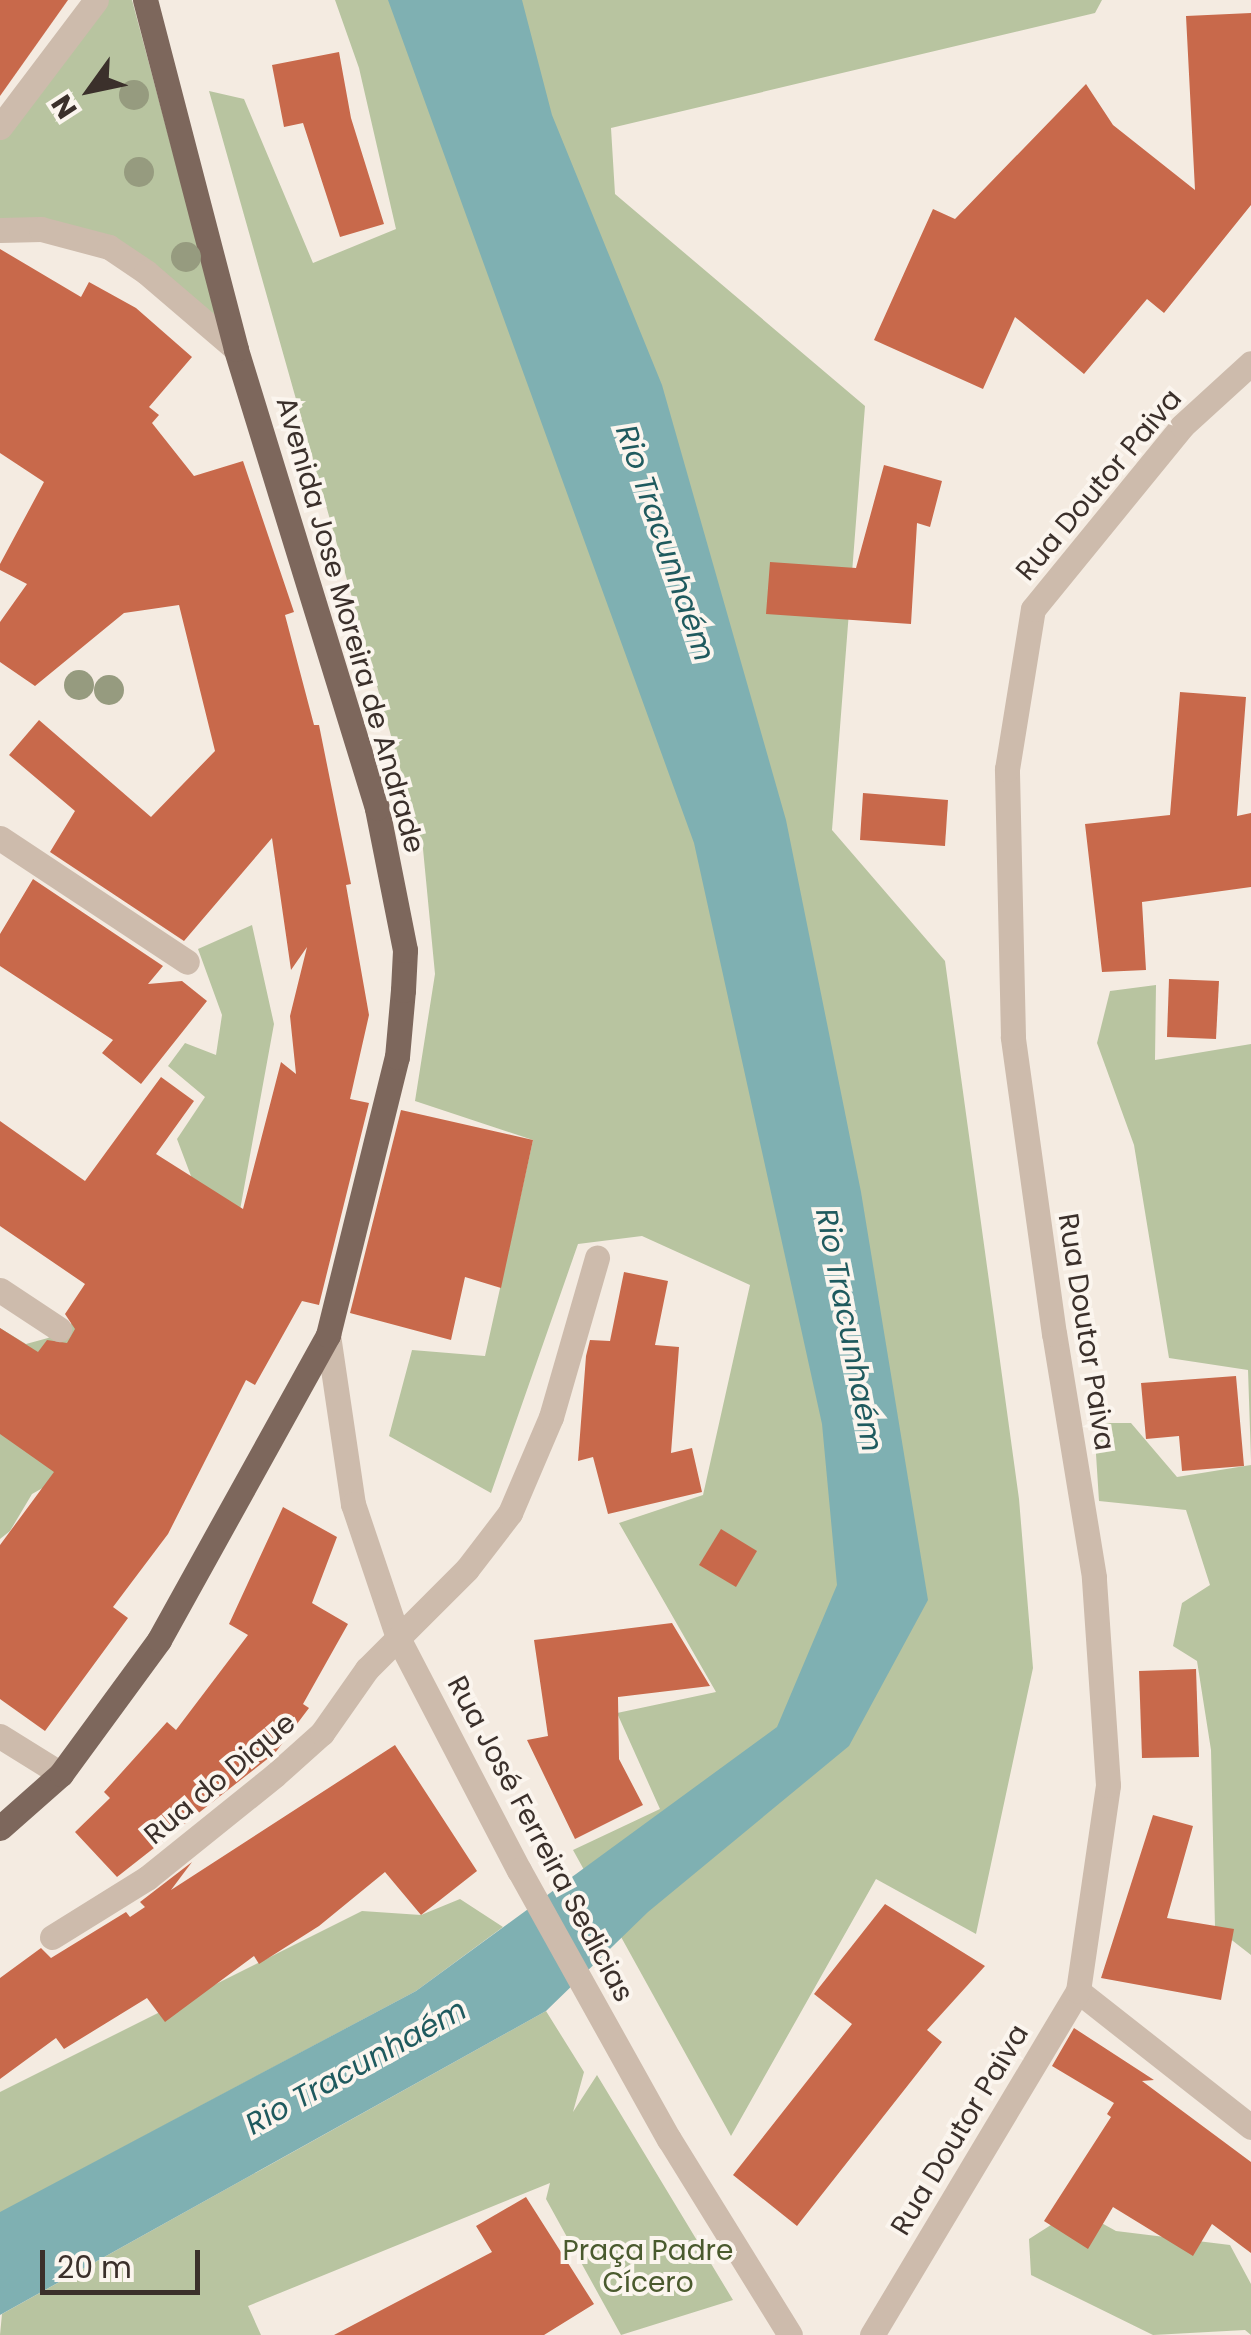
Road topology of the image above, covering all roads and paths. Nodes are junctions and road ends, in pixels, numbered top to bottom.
1 (96, 0) edge
2 (146, 0) edge
3 (0, 127) edge
4 (0, 230) edge
5 (236, 349) junction
6 (1251, 363) edge
7 (0, 838) edge
8 (187, 962) dead end
9 (597, 1258) dead end
10 (0, 1290) edge
11 (59, 1329) dead end
12 (328, 1335) junction
13 (398, 1638) junction
14 (0, 1736) edge
15 (60, 1774) junction
16 (0, 1828) edge
17 (52, 1937) dead end
18 (1078, 1991) junction
19 (1251, 2128) edge
20 (790, 2335) edge
21 (872, 2335) edge

1 - 3 street
2 - 5 main road, Avenida Jose Moreira de Andrade
4 - 5 street
5 - 12 main road, Avenida Jose Moreira de Andrade
6 - 18 street, Rua Doutor Paiva
7 - 8 street
9 - 13 street, Rua do Dique
10 - 11 street
12 - 13 street, Rua José Ferreira Sedicias
12 - 15 main road, Avenida Jose Moreira de Andrade
13 - 17 street, Rua do Dique
13 - 20 street, Rua José Ferreira Sedicias
14 - 15 street
15 - 16 main road, Avenida Jose Moreira de Andrade
18 - 19 street
18 - 21 street, Rua Doutor Paiva

